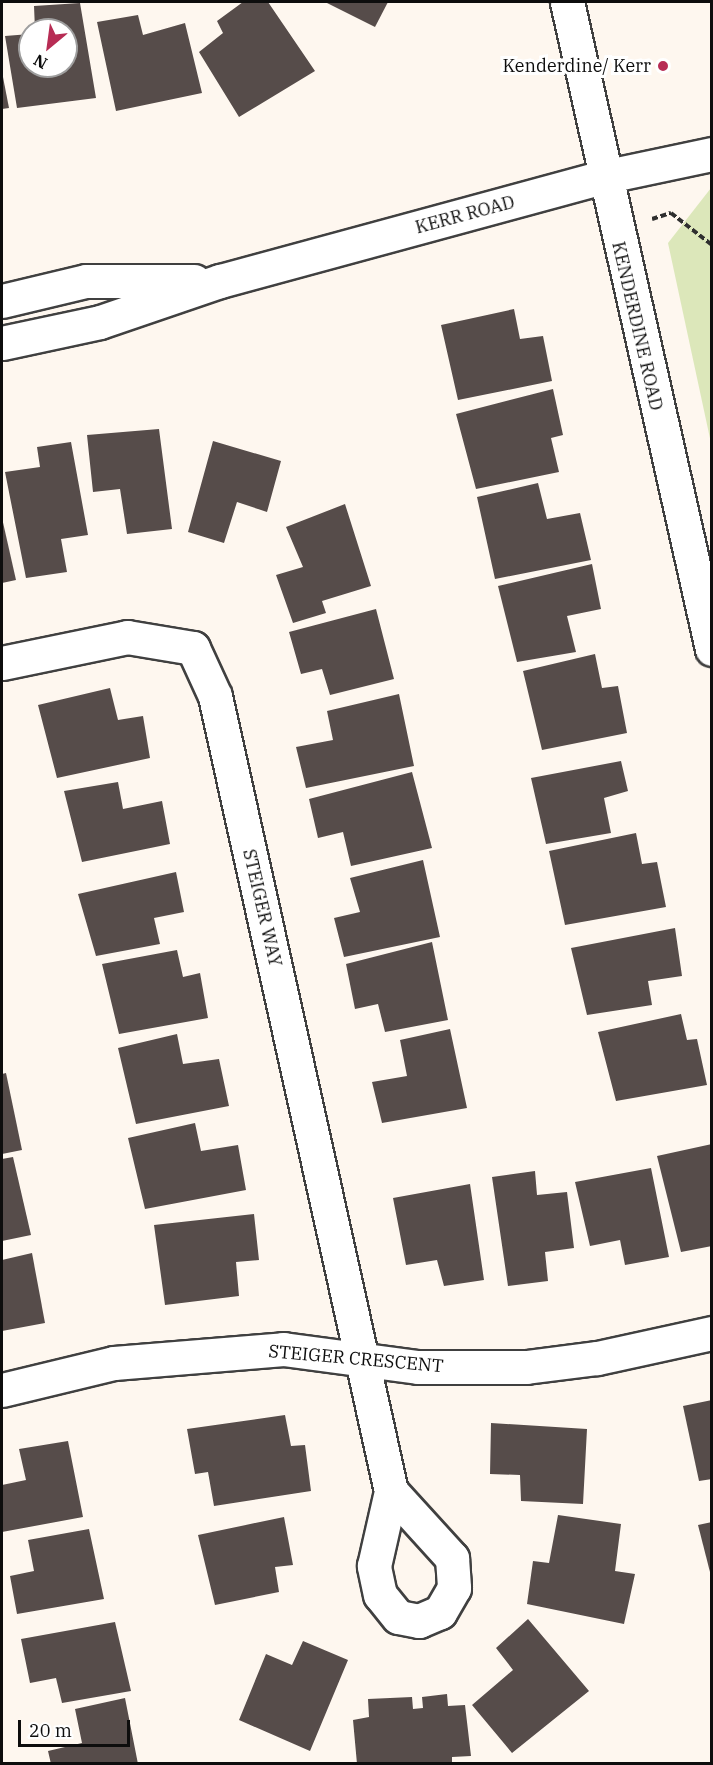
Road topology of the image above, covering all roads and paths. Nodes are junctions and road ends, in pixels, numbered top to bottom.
1 (567, 2) edge
2 (711, 154) edge
3 (603, 177) junction
4 (615, 231) junction
5 (711, 245) edge
6 (220, 280) junction
7 (2, 301) edge
8 (2, 343) edge
9 (711, 649) edge
10 (2, 663) edge
11 (711, 1333) edge
12 (363, 1361) junction
13 (2, 1390) edge
14 (391, 1491) dead end

1 - 3 street, KENDERDINE ROAD
2 - 3 street, KERR ROAD
3 - 4 street, KENDERDINE ROAD
3 - 6 street, KERR ROAD
4 - 5 path
4 - 9 street, KENDERDINE ROAD
6 - 7 street, KERR ROAD
6 - 8 street, KERR ROAD
10 - 12 street, STEIGER WAY
11 - 12 street, STEIGER CRESCENT
12 - 13 street, STEIGER CRESCENT
12 - 14 street

